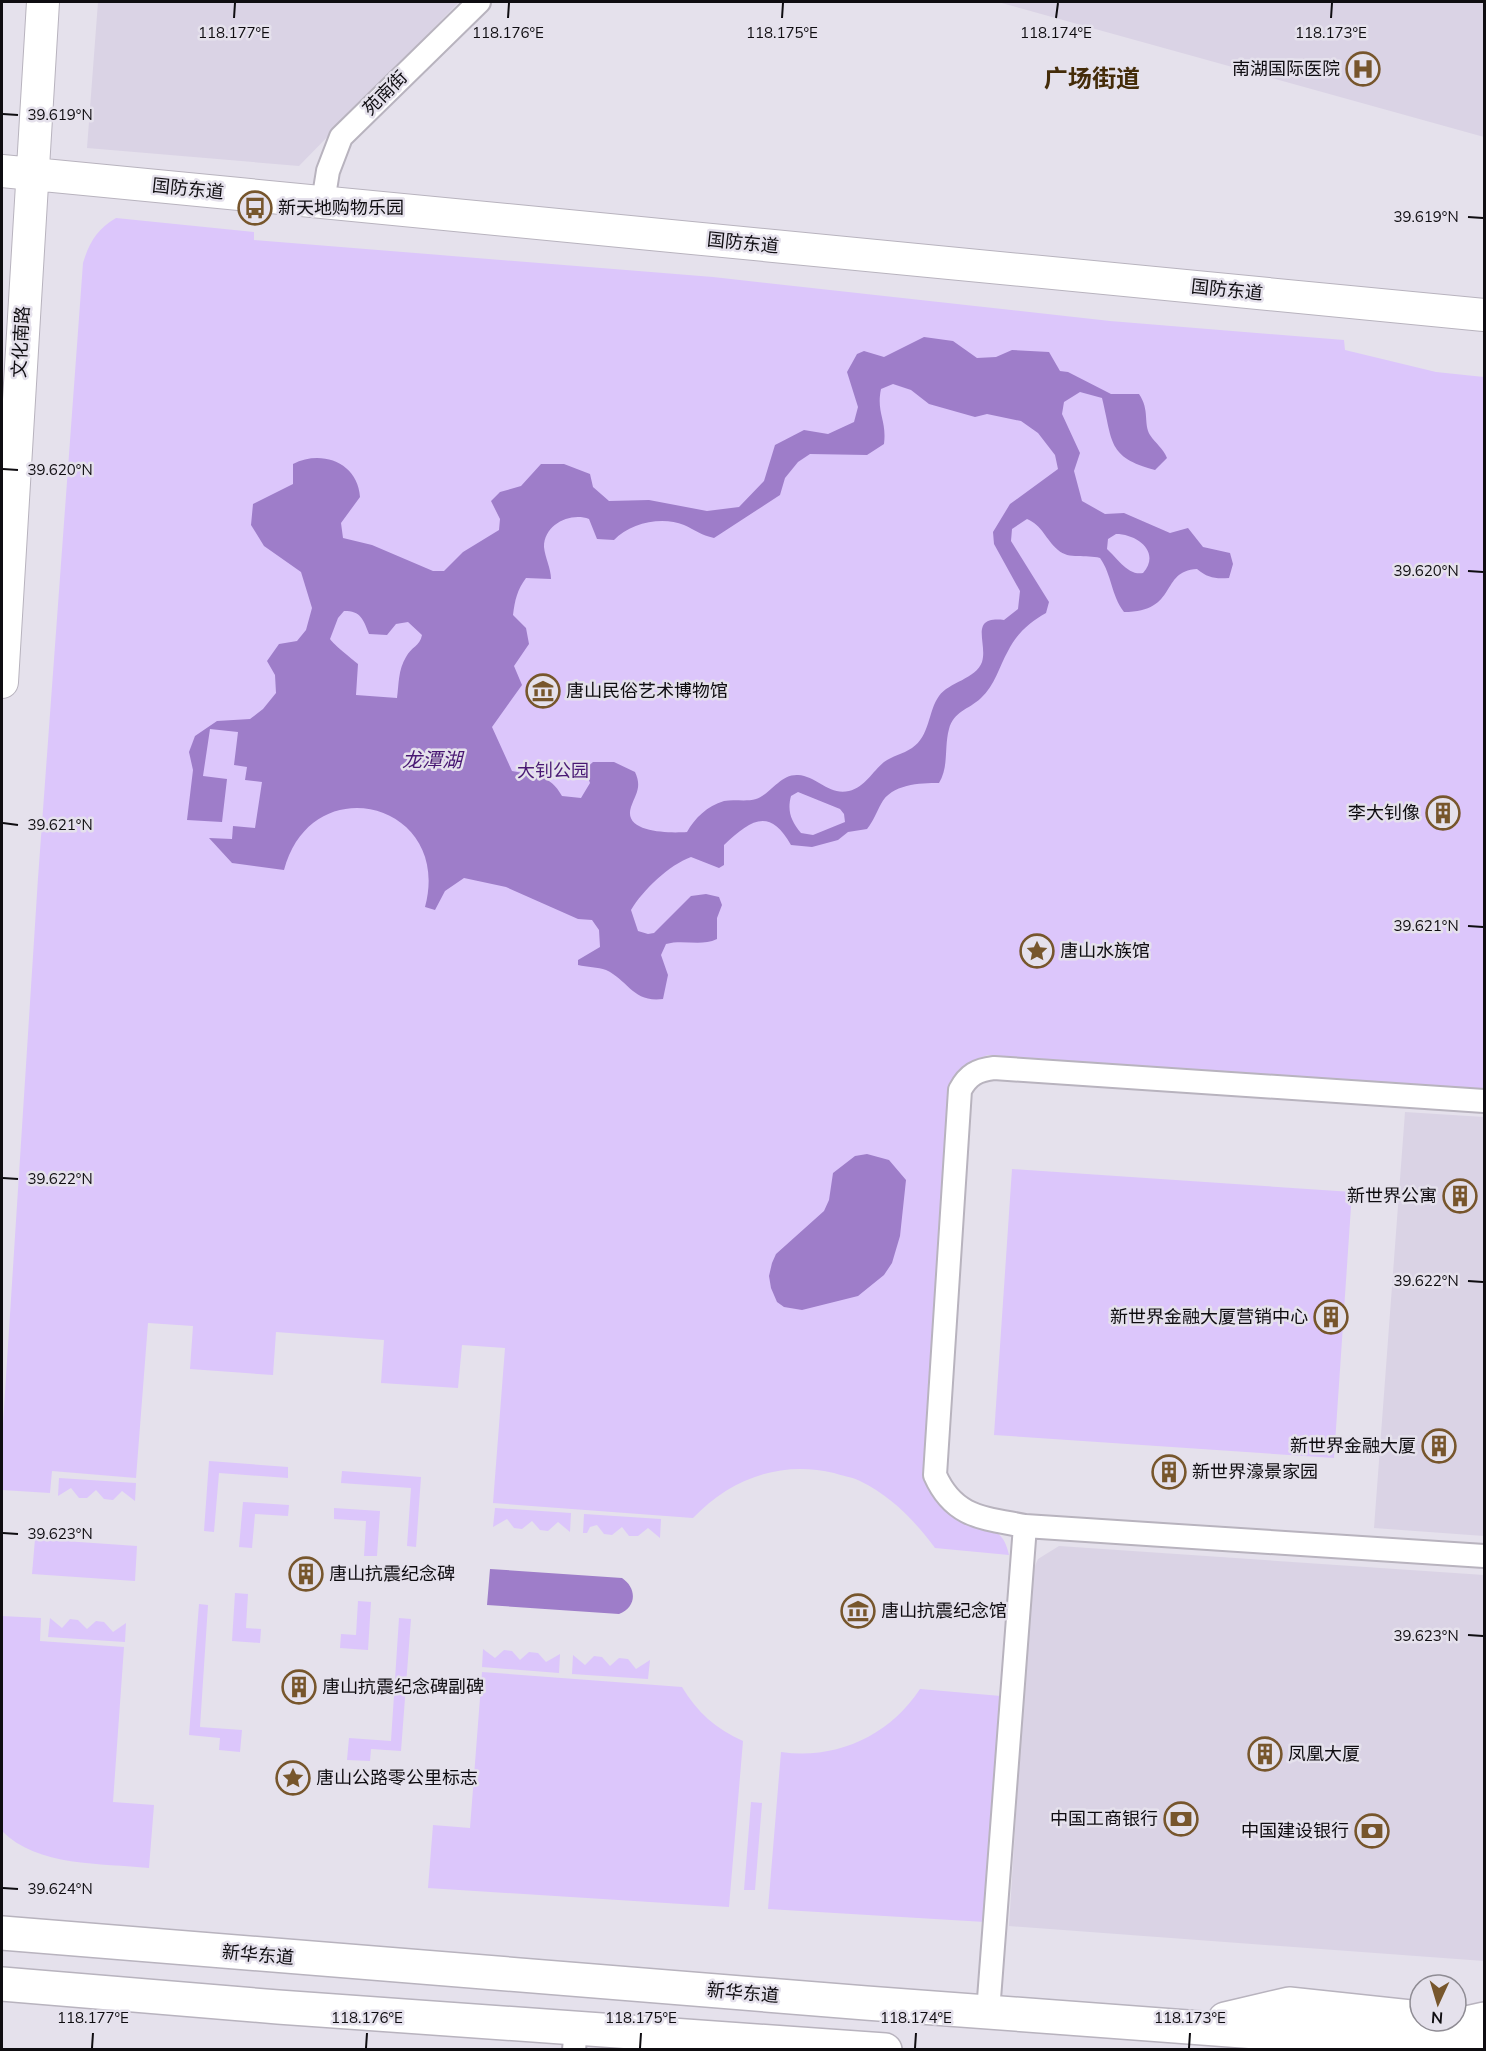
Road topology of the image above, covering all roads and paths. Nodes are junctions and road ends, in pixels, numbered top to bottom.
1 (43, 2) edge
2 (479, 2) edge
3 (16, 172) edge
4 (323, 202) junction
5 (1485, 315) edge
6 (3, 623) edge
7 (2, 682) edge
8 (1485, 1101) edge
9 (1025, 1526) junction
10 (1485, 1556) edge
11 (2, 1933) edge
12 (2, 1984) edge
13 (988, 2012) junction
14 (1408, 2017) edge
15 (1485, 2019) edge
16 (1468, 2023) edge
17 (1191, 2027) junction
18 (575, 2038) edge
19 (885, 2049) edge
20 (1485, 2049) edge

1 - 3 street, 文化南路
2 - 4 street, 苑南街
3 - 4 street, 国防东道
3 - 6 street, 文化南路
4 - 5 street, 国防东道
6 - 7 street, 文化南路
8 - 9 street
9 - 10 street
9 - 13 street
11 - 13 main road, 新华东道
12 - 18 main road
13 - 17 main road, 新华东道
14 - 17 main road
15 - 16 main road
17 - 20 main road, 新华东道
18 - 19 main road

